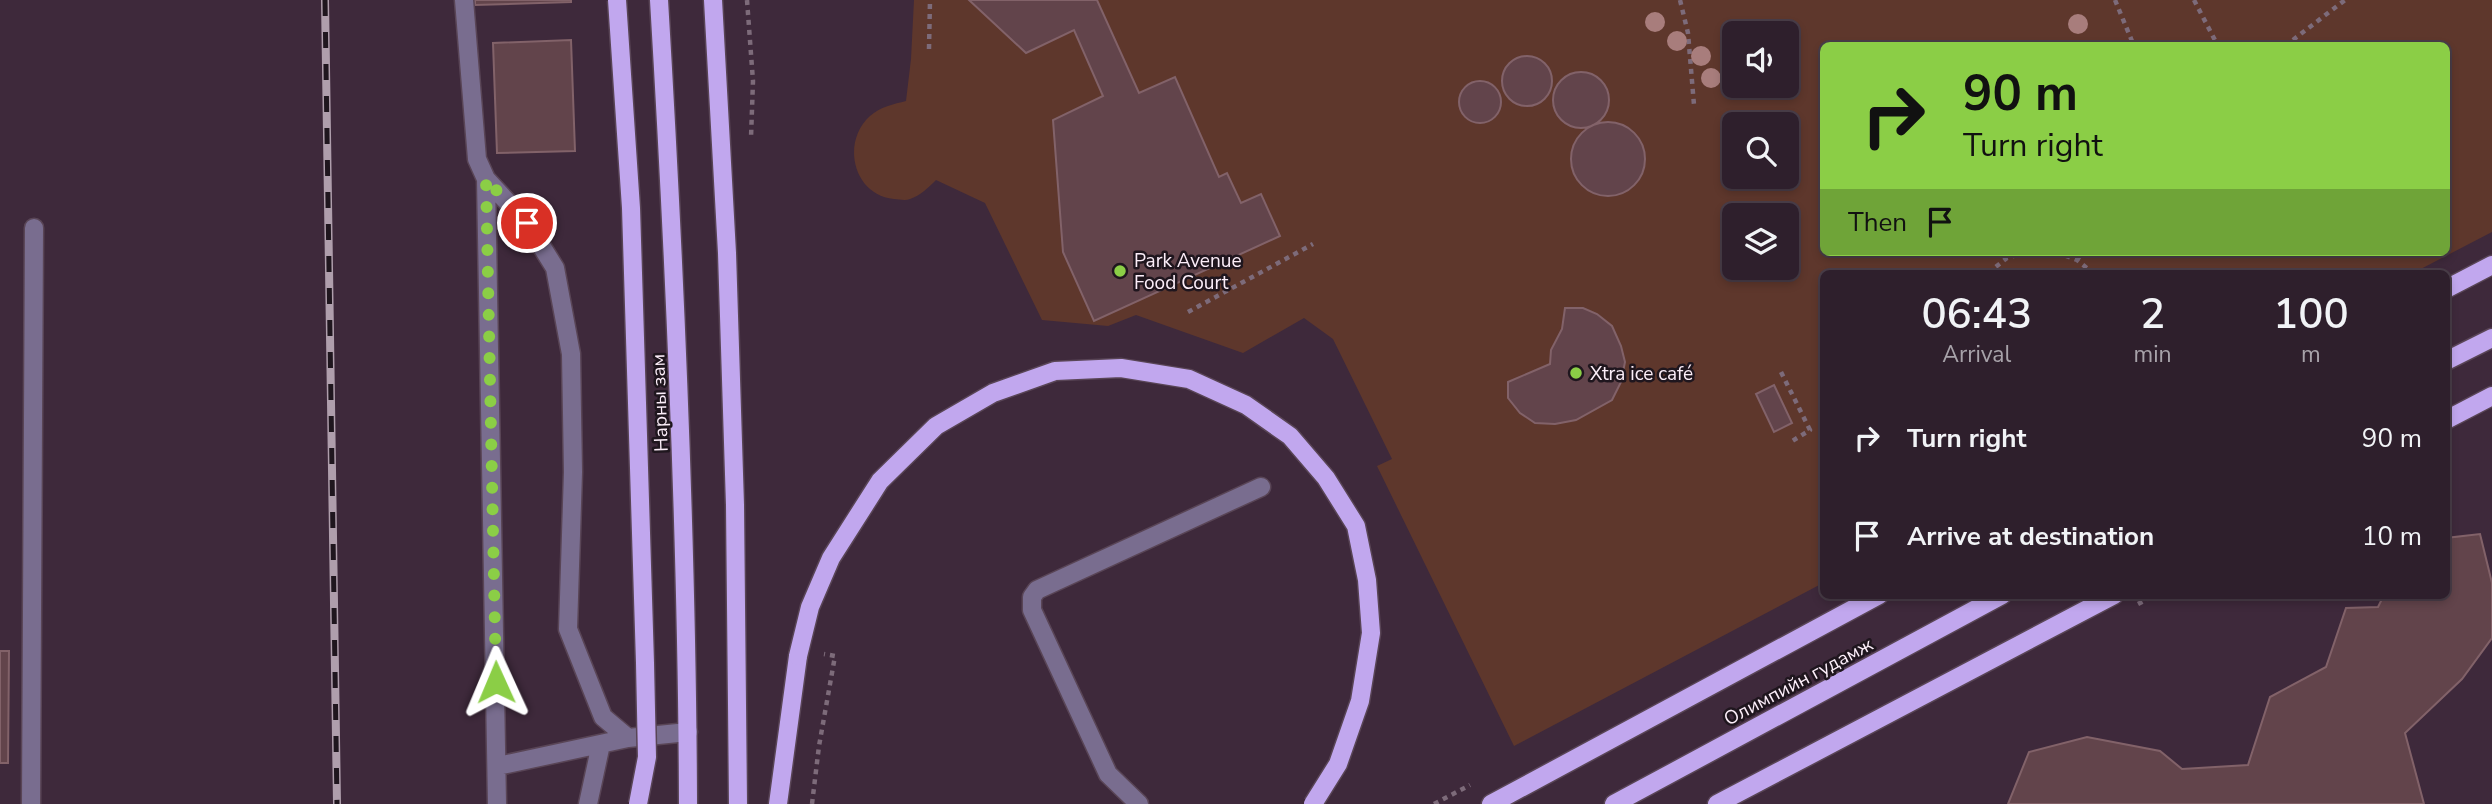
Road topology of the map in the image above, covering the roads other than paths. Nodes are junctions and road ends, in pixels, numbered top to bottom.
1 (464, 0) edge
2 (617, 0) edge
3 (659, 0) edge
4 (713, 0) edge
5 (486, 179) junction
6 (34, 228) dead end
7 (2492, 265) edge
8 (2450, 287) edge
9 (2492, 338) edge
10 (2450, 359) edge
11 (2492, 397) edge
12 (2450, 418) edge
13 (1261, 486) dead end
14 (1872, 599) edge
15 (1995, 599) edge
16 (2106, 599) edge
17 (688, 732) junction
18 (628, 738) junction
19 (601, 744) junction
20 (498, 766) junction
21 (31, 804) edge
22 (497, 804) edge
23 (588, 804) edge
24 (638, 804) edge
25 (688, 804) edge
26 (738, 804) edge
27 (778, 804) edge
28 (1139, 804) edge
29 (1313, 804) edge
30 (1491, 804) edge
31 (1614, 804) edge
32 (1717, 804) edge

1 - 5 lane
2 - 24 main road, bridge
3 - 17 main road, Нарны зам
4 - 26 main road
5 - 18 lane
5 - 20 lane
6 - 21 lane
7 - 8 main road
9 - 10 main road
11 - 12 main road
13 - 28 lane
14 - 30 main road
15 - 31 main road, Олимпийн гудамж
16 - 32 main road
17 - 18 lane
17 - 25 main road, Нарны зам
18 - 19 lane
19 - 20 lane
19 - 23 lane
20 - 22 lane
27 - 29 main road, bridge

